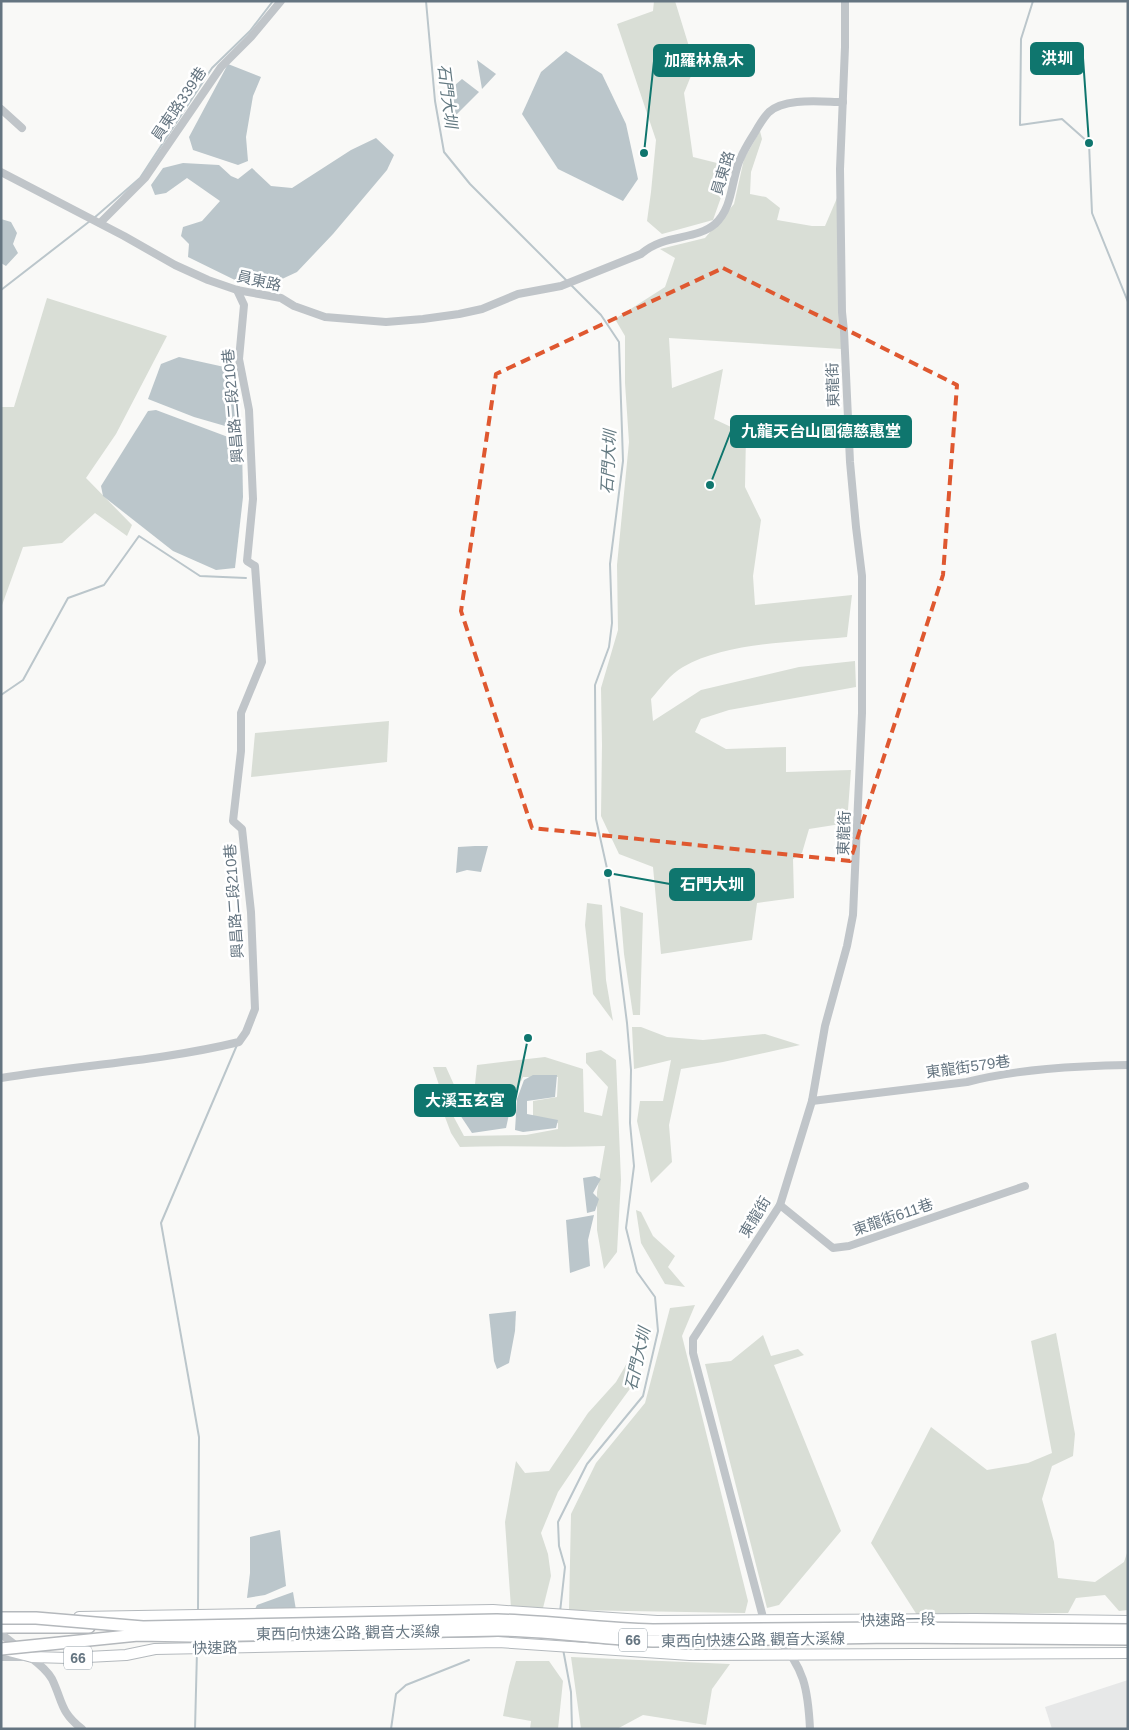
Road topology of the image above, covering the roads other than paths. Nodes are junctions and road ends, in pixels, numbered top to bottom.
1 (281, 1) edge
2 (845, 1) edge
3 (843, 102) junction
4 (1, 109) edge
5 (22, 128) dead end
6 (1, 172) edge
7 (100, 223) junction
8 (237, 290) junction
9 (1128, 1065) edge
10 (1, 1078) edge
11 (812, 1101) junction
12 (1025, 1186) dead end
13 (780, 1206) junction
14 (1, 1618) edge
15 (1128, 1621) edge
16 (764, 1622) junction
17 (1, 1627) edge
18 (1128, 1630) edge
19 (141, 1631) junction
20 (1, 1633) edge
21 (1128, 1639) edge
22 (1, 1649) edge
23 (1128, 1653) edge
24 (792, 1654) junction
25 (1, 1657) edge
26 (32, 1658) junction
27 (82, 1729) edge
28 (810, 1729) edge

1 - 7 street, 員東路339巷
2 - 3 street, 東龍街
3 - 8 street, 員東路
3 - 11 street, 東龍街
4 - 5 street
6 - 7 street, 員東路
7 - 8 street, 員東路
8 - 10 street, 興昌路二段210巷
9 - 11 street, 東龍街579巷
11 - 13 street, 東龍街
12 - 13 street, 東龍街611巷
13 - 16 street, 東龍街
14 - 16 main road, 快速路一段 / 66
14 - 19 highway, 66, bridge
15 - 16 main road, 快速路一段 / 66
16 - 24 street
17 - 19 highway, bridge
18 - 19 highway, 東西向快速公路 觀音大溪線 / 66, bridge
19 - 20 highway, bridge
19 - 21 highway, 東西向快速公路 觀音大溪線 / 66, bridge
19 - 22 highway, 66, bridge
20 - 26 street
22 - 26 main road, 快速路 / 66
23 - 24 main road, 66
24 - 26 main road, 快速路 / 66
24 - 28 street
25 - 26 street, 快速路
26 - 27 street

